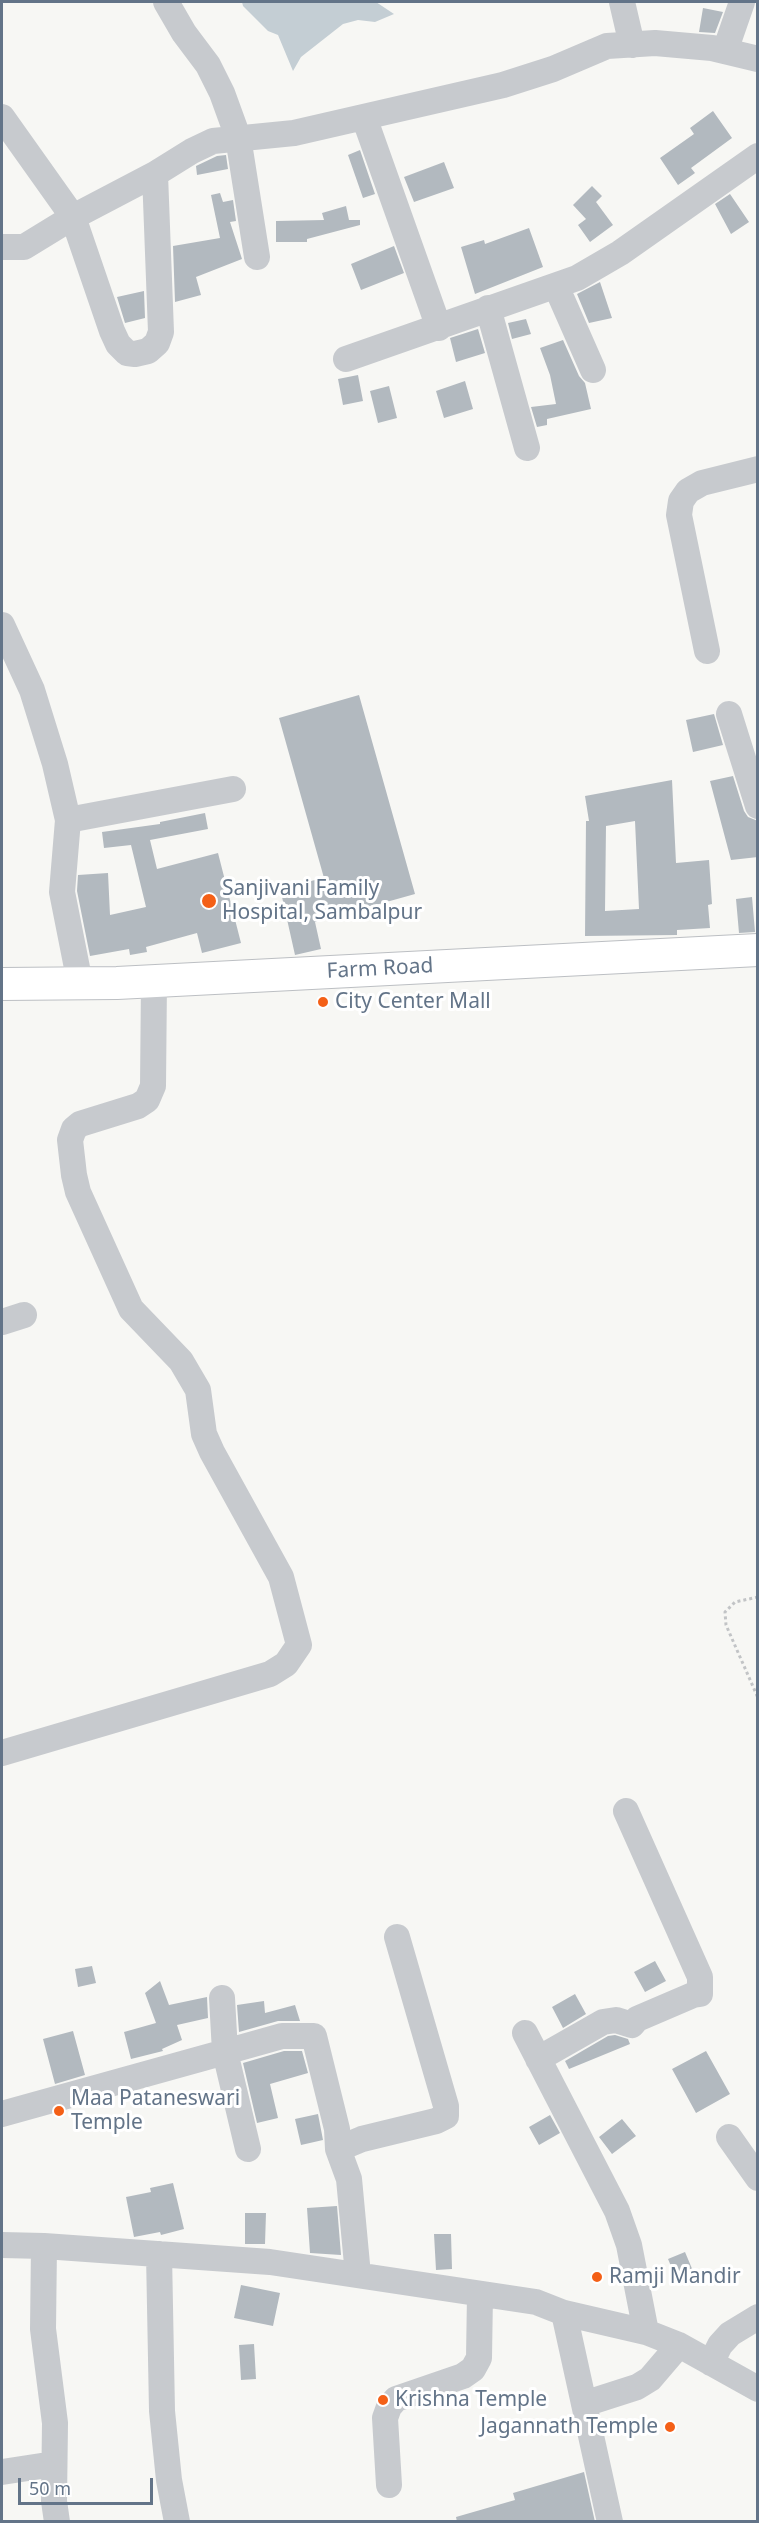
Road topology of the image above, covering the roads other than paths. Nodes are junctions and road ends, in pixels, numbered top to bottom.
1 (166, 2) edge
2 (622, 2) edge
3 (742, 2) edge
4 (632, 45) junction
5 (725, 51) junction
6 (758, 59) edge
7 (2, 117) edge
8 (364, 117) junction
9 (238, 137) junction
10 (758, 156) edge
11 (154, 174) junction
12 (73, 217) junction
13 (2, 247) edge
14 (257, 257) dead end
15 (556, 286) junction
16 (488, 308) junction
17 (439, 328) junction
18 (346, 359) dead end
19 (593, 370) dead end
20 (527, 448) dead end
21 (758, 469) edge
22 (2, 625) edge
23 (706, 651) dead end
24 (13, 674) edge
25 (729, 714) dead end
26 (233, 789) dead end
27 (758, 806) edge
28 (68, 820) junction
29 (758, 950) edge
30 (154, 981) junction
31 (80, 983) junction
32 (2, 984) edge
33 (2, 1753) edge
34 (626, 1811) dead end
35 (397, 1937) dead end
36 (222, 1998) dead end
37 (525, 2033) dead end
38 (225, 2052) junction
39 (538, 2059) junction
40 (2, 2114) edge
41 (729, 2137) dead end
42 (248, 2149) dead end
43 (338, 2149) junction
44 (758, 2178) edge
45 (2, 2245) edge
46 (44, 2246) junction
47 (159, 2254) junction
48 (358, 2275) junction
49 (480, 2294) junction
50 (564, 2313) junction
51 (758, 2317) edge
52 (646, 2332) junction
53 (679, 2345) junction
54 (711, 2363) junction
55 (758, 2389) edge
56 (584, 2404) junction
57 (54, 2464) junction
58 (2, 2472) edge
59 (389, 2485) dead end
60 (57, 2522) edge
61 (177, 2522) edge
62 (610, 2522) edge

1 - 9 street
2 - 4 street
3 - 5 street
4 - 5 street
4 - 8 street
5 - 6 street
7 - 12 street
8 - 9 street
8 - 17 street
9 - 11 street
9 - 14 street
10 - 15 street
11 - 12 street
11 - 12 street
12 - 13 street
15 - 16 street
15 - 19 street
16 - 17 street
16 - 20 street
17 - 18 street
21 - 23 street
22 - 24 street
24 - 28 street
25 - 27 street
26 - 28 street
28 - 31 street
29 - 30 main road, Farm Road
30 - 31 main road, Farm Road
30 - 33 street
31 - 32 main road, Farm Road
34 - 39 street
35 - 43 street
36 - 38 street
37 - 39 street
38 - 40 street
38 - 42 street
38 - 43 street
39 - 52 street
41 - 44 street
43 - 48 street
45 - 46 street
46 - 47 street
46 - 57 street
47 - 48 street
47 - 61 street
48 - 49 street
49 - 50 street
49 - 59 street
50 - 52 street
50 - 56 street
51 - 54 street
52 - 53 street
53 - 54 street
53 - 56 street
54 - 55 street
56 - 62 street
57 - 58 street
57 - 60 street

